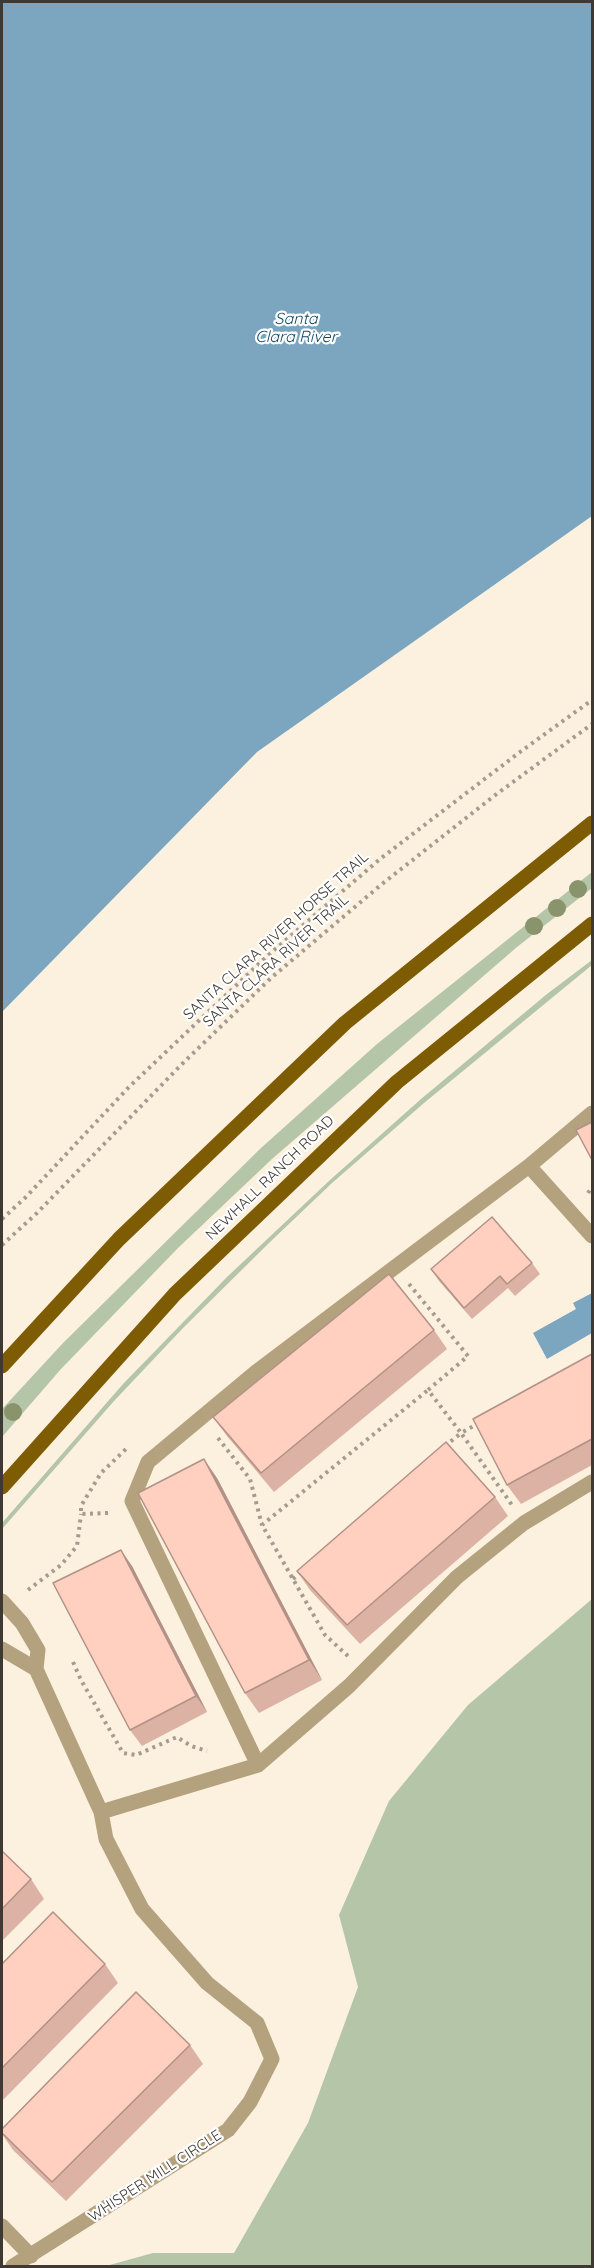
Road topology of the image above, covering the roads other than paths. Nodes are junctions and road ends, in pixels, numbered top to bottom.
1 (592, 823) edge
2 (592, 924) edge
3 (592, 1113) edge
4 (529, 1166) junction
5 (592, 1236) edge
6 (2, 1366) edge
7 (592, 1482) edge
8 (2, 1487) edge
9 (2, 1601) edge
10 (2, 1649) edge
11 (36, 1669) junction
12 (258, 1765) junction
13 (101, 1812) junction
14 (2, 2226) edge
15 (31, 2256) junction
16 (13, 2266) edge

1 - 6 main road
2 - 8 main road, NEWHALL RANCH ROAD
3 - 4 street
4 - 5 street
4 - 12 street
7 - 12 street
9 - 11 street, WHISPER MILL CIRCLE
10 - 11 street
11 - 13 street, WHISPER MILL CIRCLE
12 - 13 street
13 - 15 street, WHISPER MILL CIRCLE
14 - 15 street
15 - 16 street, WHISPER MILL CIRCLE

